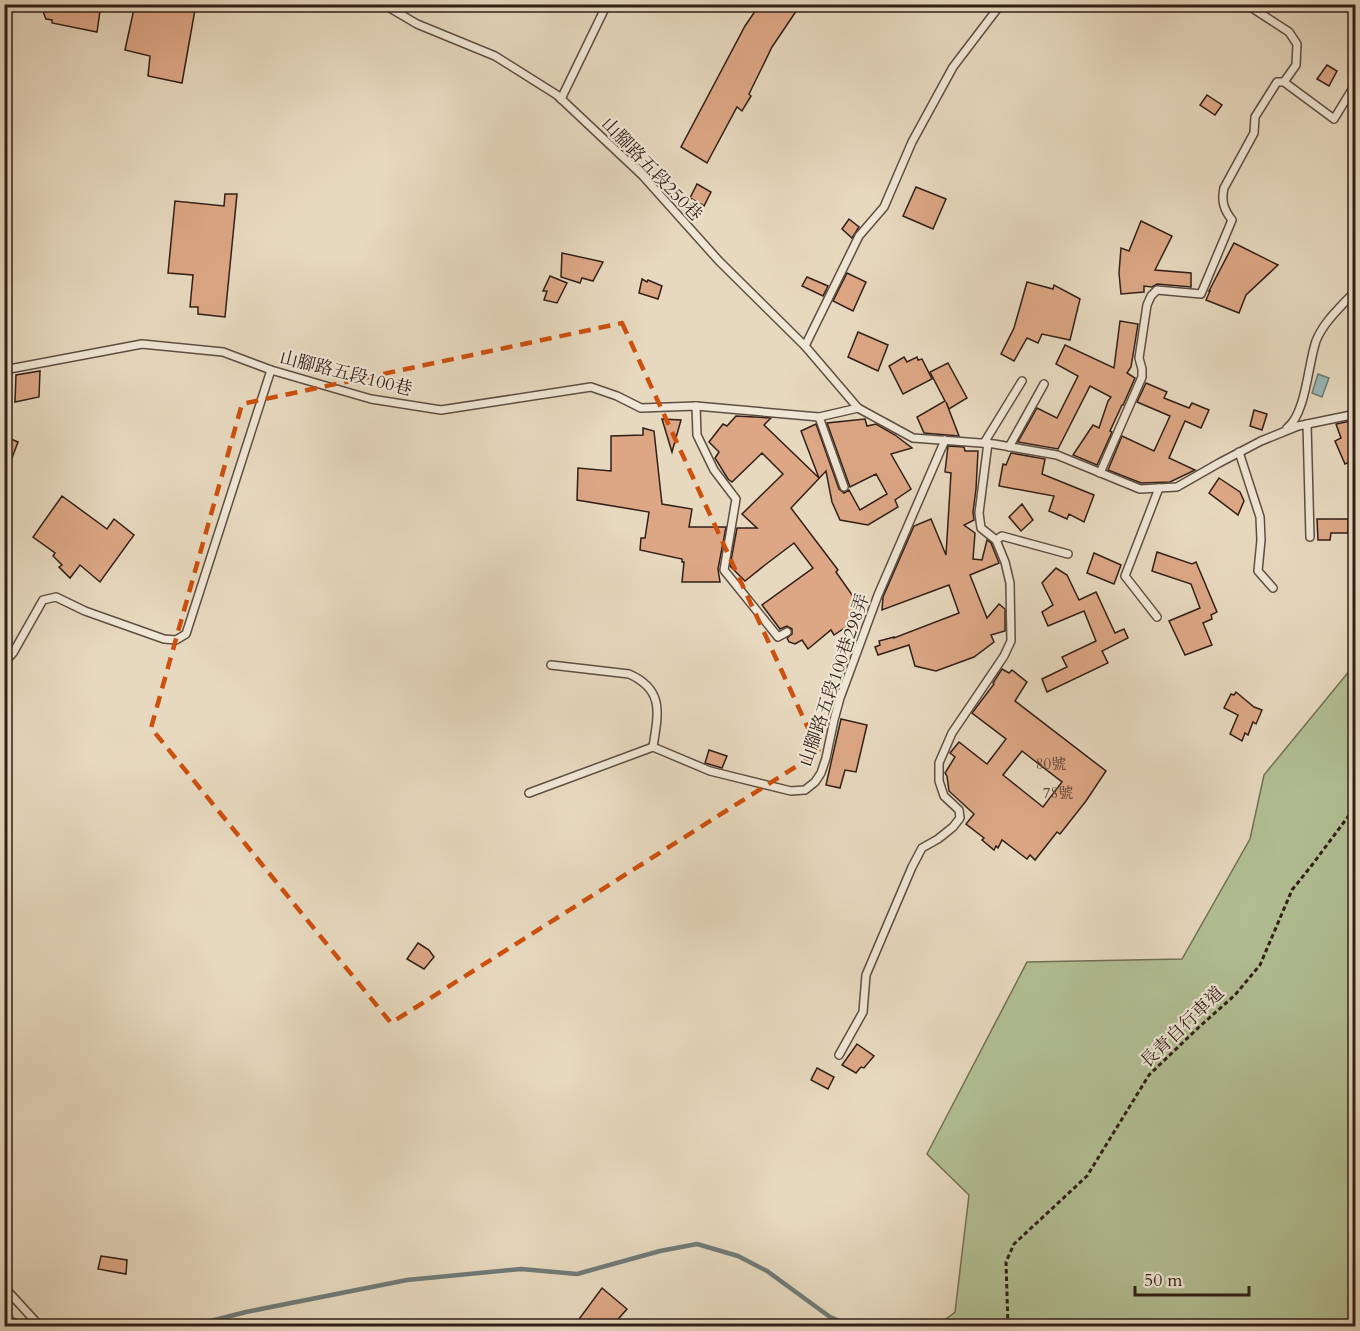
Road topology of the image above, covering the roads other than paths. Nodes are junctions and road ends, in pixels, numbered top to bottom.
1 (383, 4) edge
2 (607, 4) edge
3 (1001, 4) edge
4 (1246, 4) edge
5 (1284, 82) junction
6 (1356, 83) edge
7 (561, 99) junction
8 (1356, 290) edge
9 (805, 346) junction
10 (4, 370) edge
11 (271, 370) junction
12 (1022, 381) dead end
13 (1044, 384) dead end
14 (696, 406) junction
15 (858, 408) junction
16 (1356, 414) edge
17 (819, 417) junction
18 (1307, 424) junction
19 (1277, 434) junction
20 (945, 440) junction
21 (986, 443) junction
22 (1009, 447) junction
23 (1239, 452) junction
24 (1100, 473) junction
25 (844, 487) dead end
26 (1159, 488) junction
27 (1311, 537) dead end
28 (996, 540) junction
29 (1068, 554) dead end
30 (1273, 588) dead end
31 (1156, 617) dead end
32 (787, 632) dead end
33 (4, 663) edge
34 (551, 665) dead end
35 (653, 747) junction
36 (529, 793) dead end
37 (839, 1055) dead end
38 (4, 1287) edge
39 (44, 1326) edge

1 - 7 lane, 山腳路五段250巷
2 - 7 lane
3 - 9 lane
4 - 5 lane
5 - 6 lane
5 - 24 lane
7 - 9 lane, 山腳路五段250巷
8 - 19 lane
9 - 15 lane, 山腳路五段250巷
10 - 11 lane, 山腳路五段100巷
11 - 14 lane, 山腳路五段100巷
11 - 33 lane
12 - 21 lane
13 - 22 lane
14 - 17 lane, 山腳路五段100巷
14 - 32 lane
15 - 17 lane, 山腳路五段100巷
15 - 20 lane
16 - 18 lane
17 - 25 lane
18 - 19 lane
18 - 27 lane
19 - 23 lane
20 - 21 lane
20 - 35 lane, 山腳路五段100巷298弄
21 - 22 lane
21 - 28 lane
22 - 24 lane
23 - 26 lane
23 - 30 lane
24 - 26 lane
26 - 31 lane
28 - 29 lane
28 - 37 lane
34 - 35 lane
35 - 36 lane
38 - 39 lane

